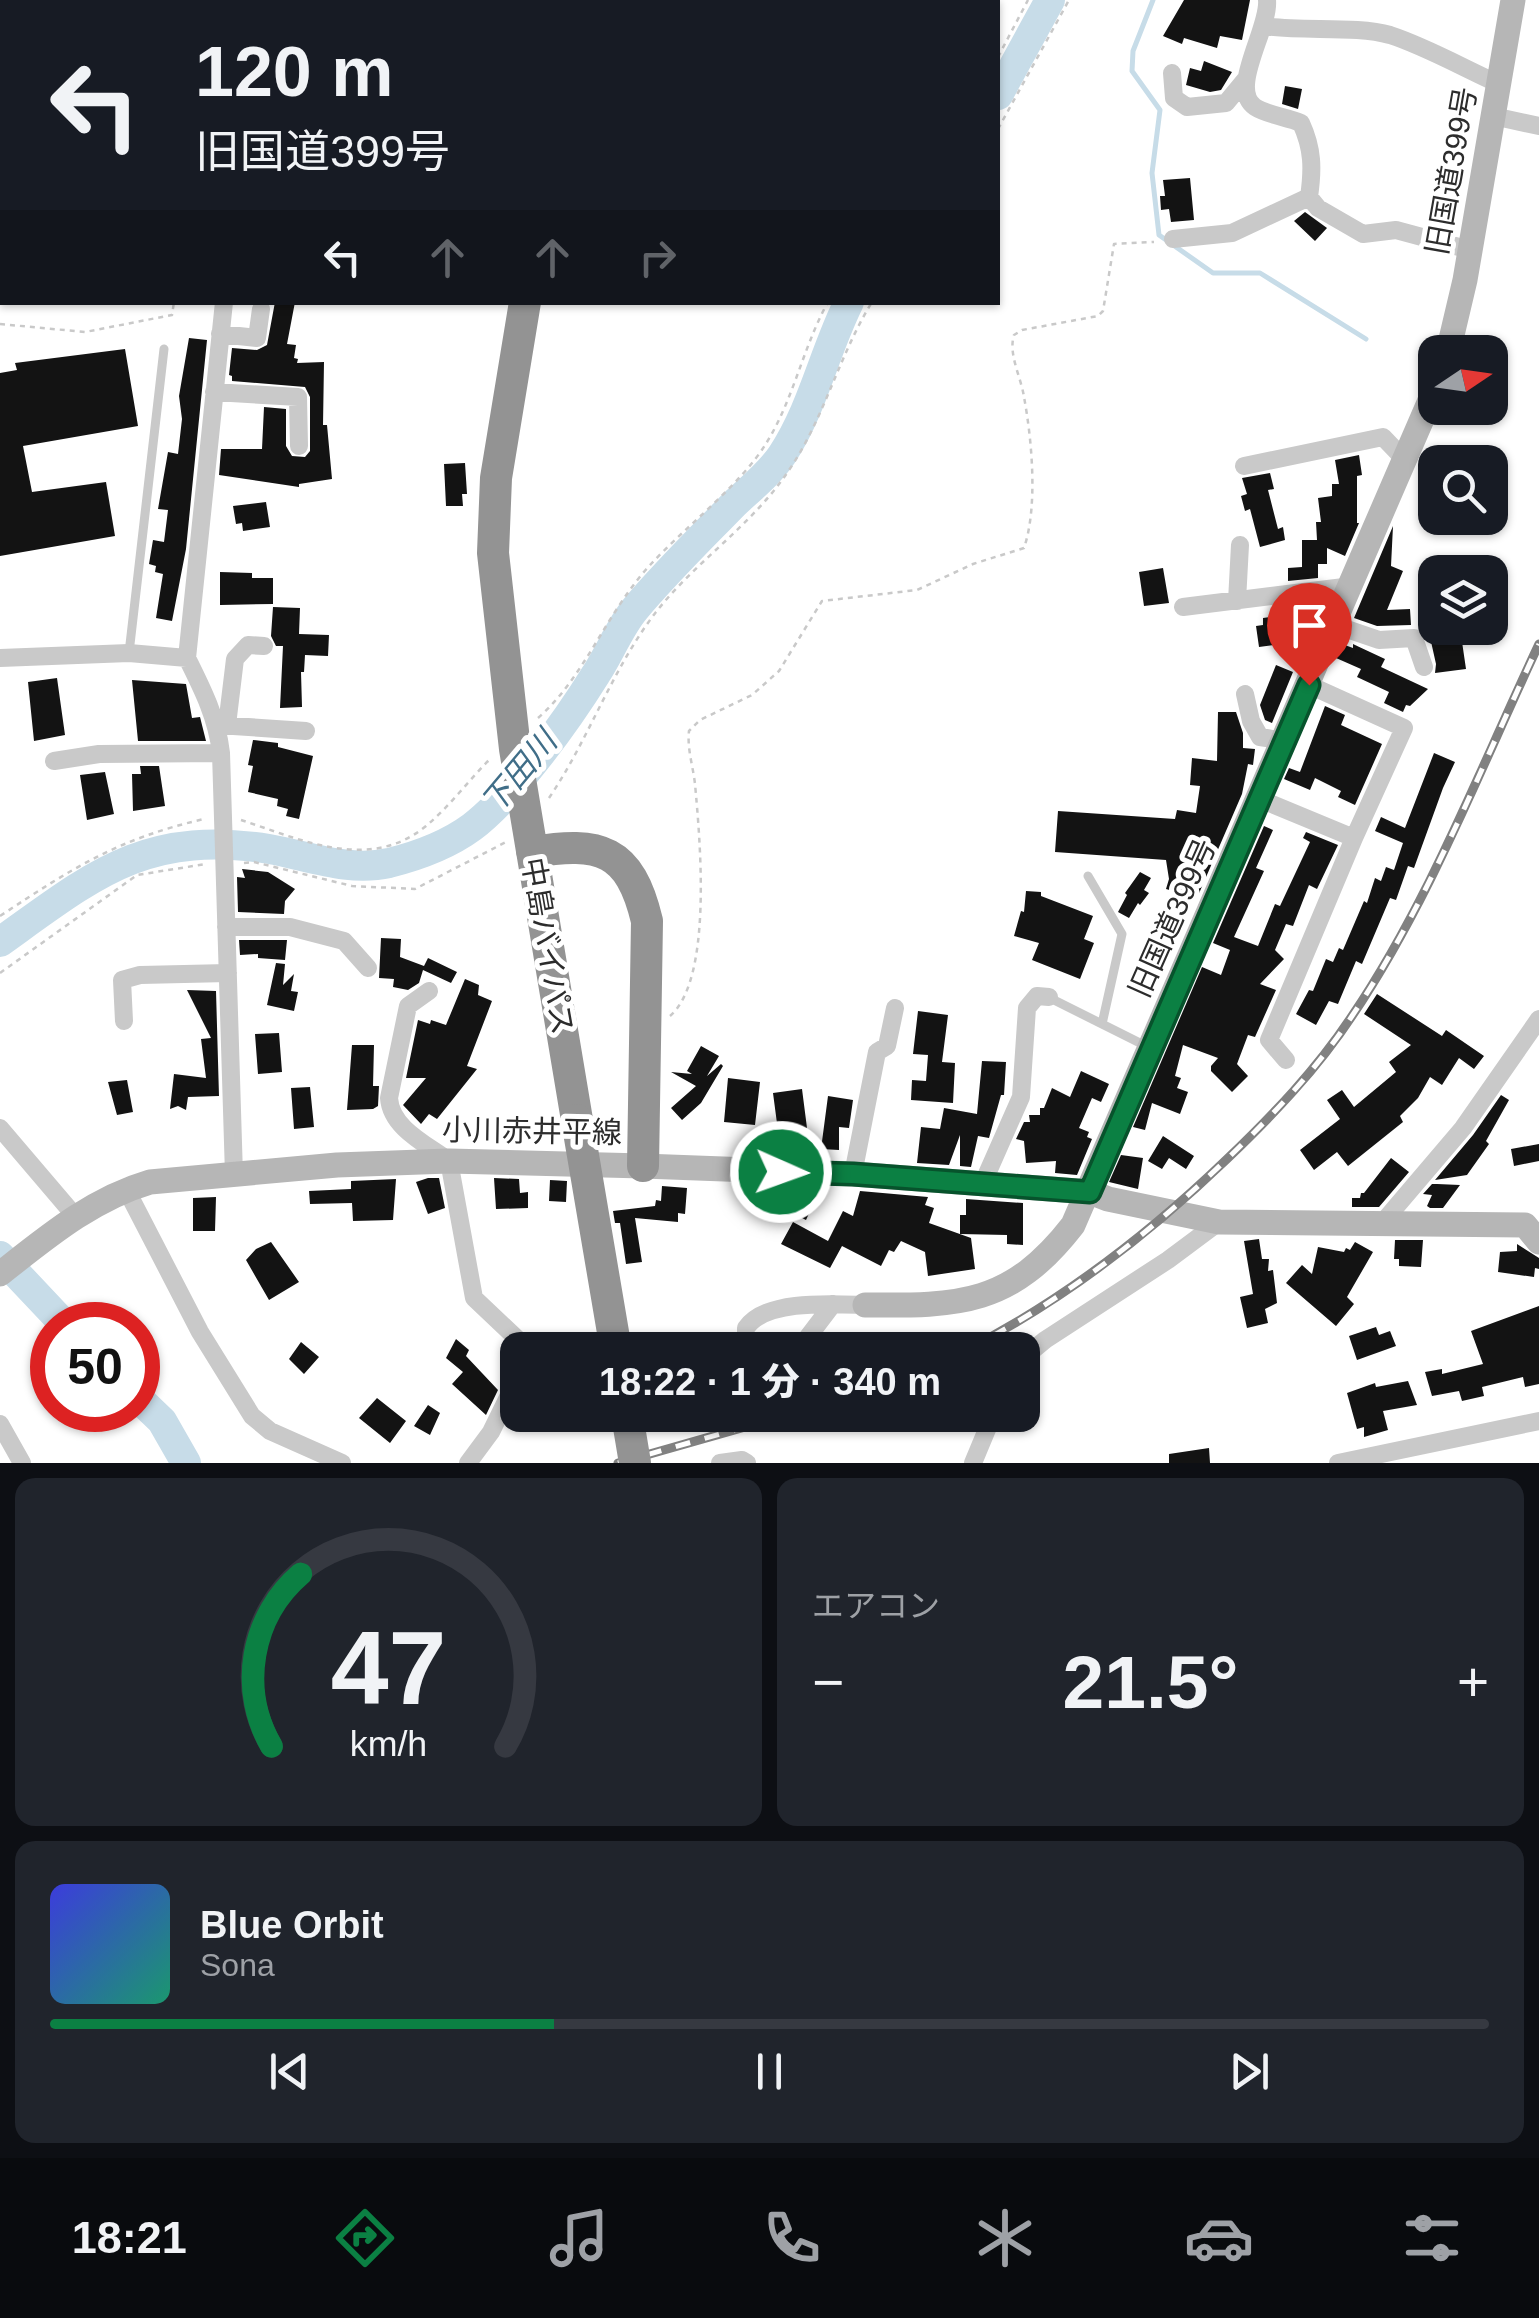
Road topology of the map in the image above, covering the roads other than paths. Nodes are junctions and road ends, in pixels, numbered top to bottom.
1 (1266, 0) edge
2 (1512, 0) edge
3 (1264, 26) junction
4 (1172, 73) dead end
5 (1245, 80) junction
6 (1498, 84) junction
7 (1493, 116) junction
8 (1539, 126) edge
9 (1308, 197) junction
10 (1166, 241) road end
11 (1470, 250) junction
12 (224, 305) edge
13 (524, 305) edge
14 (261, 309) dead end
15 (220, 334) junction
16 (1452, 335) edge
17 (164, 348) dead end
18 (214, 392) junction
19 (1420, 425) edge
20 (299, 446) dead end
21 (1406, 460) junction
22 (1244, 466) dead end
23 (1240, 544) dead end
24 (1352, 586) junction
25 (1237, 600) junction
26 (1183, 607) dead end
27 (1335, 624) junction
28 (264, 646) dead end
29 (130, 653) junction
30 (0, 658) edge
31 (187, 658) junction
32 (1424, 667) dead end
33 (1309, 685) junction
34 (1245, 694) dead end
35 (222, 725) junction
36 (306, 730) dead end
37 (1285, 741) junction
38 (221, 753) junction
39 (54, 761) dead end
40 (1260, 799) junction
41 (528, 829) junction
42 (1354, 838) junction
43 (1088, 876) dead end
44 (226, 926) junction
45 (368, 968) dead end
46 (228, 973) junction
47 (429, 992) dead end
48 (1048, 997) joint
49 (895, 1008) dead end
50 (1539, 1019) edge
51 (124, 1021) dead end
52 (1102, 1024) junction
53 (1150, 1048) junction
54 (1286, 1060) dead end
55 (0, 1128) edge
56 (448, 1160) junction
57 (642, 1166) junction
58 (853, 1174) junction
59 (234, 1175) junction
60 (983, 1183) junction
61 (126, 1189) junction
62 (1090, 1192) junction
63 (71, 1218) junction
64 (1220, 1222) junction
65 (1383, 1222) junction
66 (1534, 1231) edge
67 (0, 1274) edge
68 (832, 1304) junction
69 (865, 1305) joint
70 (510, 1332) edge
71 (613, 1332) edge
72 (746, 1332) edge
73 (811, 1332) edge
74 (1040, 1343) edge
75 (500, 1415) edge
76 (1539, 1421) edge
77 (0, 1424) edge
78 (629, 1432) edge
79 (986, 1432) edge
80 (22, 1463) edge
81 (342, 1463) edge
82 (468, 1463) edge
83 (634, 1463) edge
84 (720, 1463) edge
85 (747, 1463) edge
86 (973, 1463) edge
87 (1338, 1463) edge

1 - 3 street
2 - 6 street, 旧国道399号
3 - 5 street
3 - 6 street
4 - 5 street
5 - 9 street
6 - 7 street, 旧国道399号
7 - 8 street
7 - 11 street, 旧国道399号
9 - 10 street
9 - 11 street
11 - 16 street, 旧国道399号
12 - 15 street
13 - 41 highway, 中島バイパス
14 - 15 street
15 - 18 street
17 - 29 lane
18 - 20 street
18 - 31 street
19 - 21 street, 旧国道399号
21 - 22 street
21 - 24 street, 旧国道399号
23 - 25 street
24 - 25 street
24 - 27 street, 旧国道399号
25 - 26 street
27 - 32 street
27 - 33 street, 旧国道399号
28 - 35 street
29 - 30 street
29 - 31 street
31 - 35 street
33 - 37 street, 旧国道399号
33 - 42 street
34 - 37 street
35 - 36 street
35 - 38 street
37 - 40 street, 旧国道399号
38 - 39 street
38 - 44 street
40 - 42 street
40 - 53 street, 旧国道399号
41 - 57 highway
41 - 71 highway, 中島バイパス, bridge
42 - 54 street
43 - 52 lane
44 - 45 street
44 - 46 street
46 - 51 street
46 - 59 street
47 - 56 street
48 - 52 lane
48 - 60 street
49 - 58 street
50 - 65 street
52 - 53 lane
53 - 62 street, 旧国道399号
55 - 63 street
56 - 57 street, 小川赤井平線
56 - 59 street, 小川赤井平線
56 - 70 street
57 - 58 street, 小川赤井平線
58 - 60 street, 小川赤井平線
59 - 61 street, 小川赤井平線
60 - 62 street, 小川赤井平線
61 - 63 street, 小川赤井平線
61 - 81 street
62 - 64 street, 小川赤井平線
62 - 69 street, 旧国道399号
63 - 67 street, 小川赤井平線
64 - 65 street, 小川赤井平線
64 - 74 street
65 - 66 street, 小川赤井平線
68 - 69 street, 旧国道399号
68 - 72 street, 旧国道399号
68 - 73 street
75 - 82 street
76 - 87 street
77 - 80 street
78 - 83 highway, bridge
79 - 86 street
84 - 85 street

